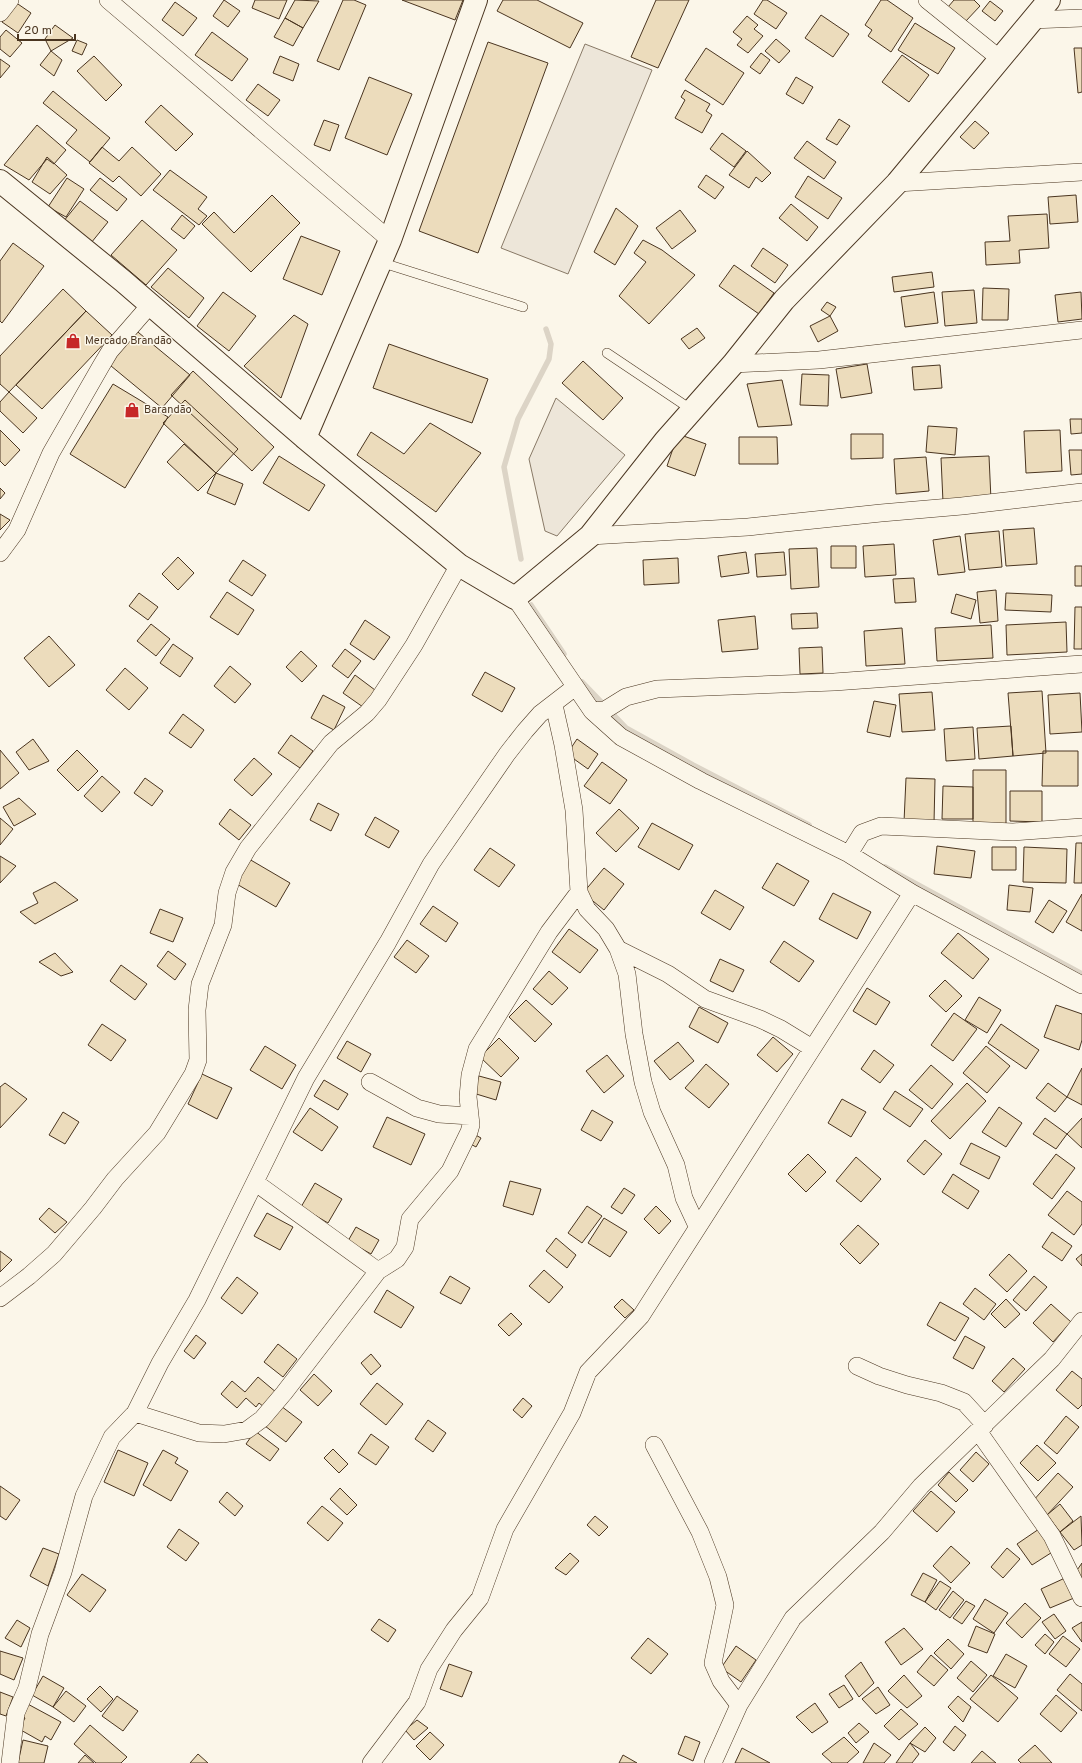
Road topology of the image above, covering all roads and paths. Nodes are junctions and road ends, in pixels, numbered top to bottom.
1 (10, 0) edge
2 (108, 0) edge
3 (476, 0) edge
4 (927, 0) edge
5 (1049, 0) edge
6 (0, 13) edge
7 (1082, 18) edge
8 (1031, 20) junction
9 (1000, 58) junction
10 (1082, 172) edge
11 (0, 181) edge
12 (897, 183) junction
13 (390, 240) junction
14 (380, 262) junction
15 (150, 305) junction
16 (523, 307) dead end
17 (1082, 330) edge
18 (607, 353) dead end
19 (733, 364) junction
20 (692, 410) junction
21 (305, 438) junction
22 (1082, 492) edge
23 (590, 536) junction
24 (0, 553) edge
25 (459, 565) junction
26 (514, 598) junction
27 (1082, 664) edge
28 (575, 687) junction
29 (554, 705) junction
30 (599, 711) junction
31 (1082, 827) edge
32 (851, 852) junction
33 (579, 892) junction
34 (912, 893) junction
35 (618, 949) junction
36 (1082, 985) edge
37 (812, 1048) junction
38 (370, 1082) dead end
39 (470, 1116) junction
40 (256, 1183) junction
41 (697, 1226) junction
42 (378, 1271) junction
43 (0, 1298) edge
44 (1082, 1321) edge
45 (857, 1366) dead end
46 (135, 1413) junction
47 (982, 1428) junction
48 (654, 1445) dead end
49 (1082, 1598) edge
50 (739, 1706) junction
51 (10, 1763) edge
52 (371, 1763) edge
53 (713, 1763) edge

1 - 6 street
2 - 13 street
3 - 13 street
4 - 9 street
5 - 8 street
7 - 8 street
8 - 9 street
9 - 12 street
10 - 12 street
11 - 15 street
12 - 19 street
13 - 14 street
14 - 16 lane
14 - 21 street
15 - 21 street
15 - 24 street
17 - 19 street
18 - 20 lane
19 - 20 street
20 - 23 street
21 - 25 street
22 - 23 street
23 - 26 street
25 - 26 street
25 - 43 street
26 - 28 street
27 - 30 street
28 - 29 street
28 - 30 street
29 - 33 street
29 - 40 street
30 - 32 street
31 - 32 street
32 - 34 street
33 - 35 street
33 - 39 street
34 - 36 street
34 - 37 street
35 - 37 street
35 - 41 street
37 - 41 street
38 - 39 street
39 - 42 street
40 - 42 street
40 - 46 street
41 - 52 street
42 - 46 street
44 - 47 street
45 - 47 street
46 - 51 street
47 - 49 street
47 - 50 street
48 - 50 street
50 - 53 street

